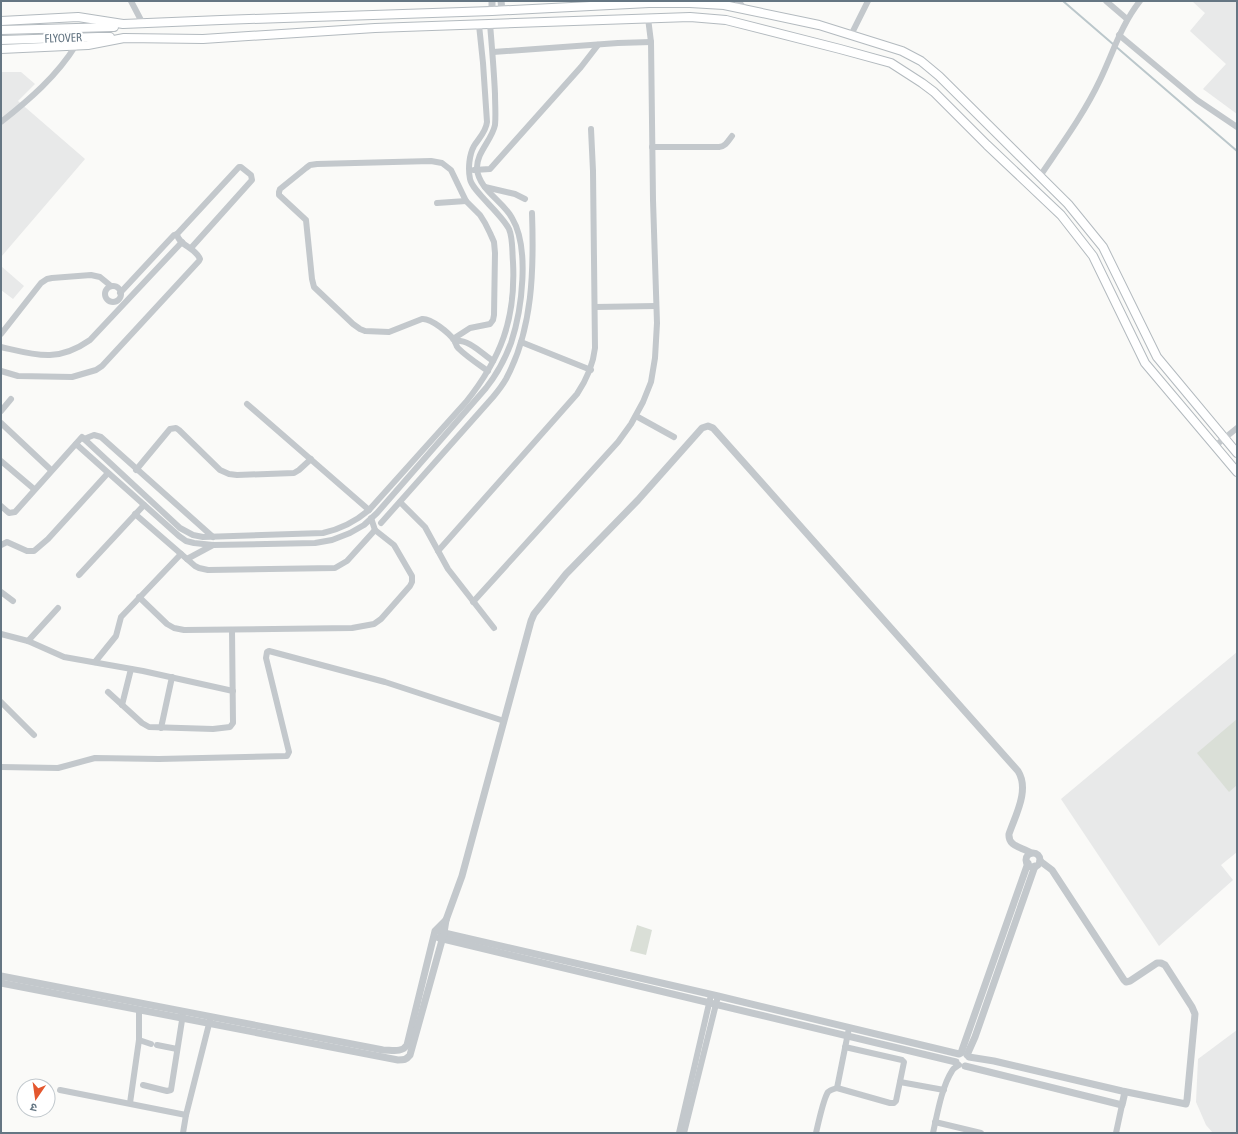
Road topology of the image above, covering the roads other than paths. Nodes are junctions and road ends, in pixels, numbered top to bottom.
1 (131, 1) edge
2 (492, 1) edge
3 (501, 1) edge
4 (738, 1) edge
5 (868, 1) edge
6 (1106, 1) edge
7 (1140, 1) edge
8 (690, 3) junction
9 (745, 9) junction
10 (502, 10) junction
11 (492, 11) junction
12 (690, 17) junction
13 (648, 18) junction
14 (1127, 19) junction
15 (1, 20) edge
16 (123, 24) junction
17 (143, 24) junction
18 (490, 24) junction
19 (479, 25) junction
20 (1, 30) edge
21 (851, 35) junction
22 (1119, 35) junction
23 (124, 38) junction
24 (1, 40) edge
25 (651, 42) junction
26 (76, 45) junction
27 (598, 45) junction
28 (1, 49) edge
29 (493, 52) junction
30 (483, 63) junction
31 (494, 63) junction
32 (1, 122) edge
33 (1237, 127) edge
34 (591, 129) dead end
35 (732, 136) dead end
36 (652, 147) junction
37 (470, 170) junction
38 (477, 170) junction
39 (1040, 176) junction
40 (485, 187) junction
41 (525, 199) dead end
42 (466, 201) junction
43 (437, 203) dead end
44 (532, 213) dead end
45 (177, 234) junction
46 (182, 242) junction
47 (191, 248) junction
48 (1121, 284) junction
49 (111, 286) junction
50 (1110, 290) junction
51 (120, 293) junction
52 (656, 306) junction
53 (595, 307) junction
54 (1, 334) edge
55 (504, 336) junction
56 (512, 339) junction
57 (454, 340) junction
58 (521, 342) junction
59 (1, 347) edge
60 (491, 366) junction
61 (591, 370) junction
62 (1, 371) edge
63 (498, 372) junction
64 (11, 399) dead end
65 (247, 404) dead end
66 (1, 411) edge
67 (636, 416) junction
68 (1, 423) edge
69 (1237, 428) edge
70 (674, 437) dead end
71 (83, 438) junction
72 (1225, 438) junction
73 (76, 444) junction
74 (1215, 446) junction
75 (1237, 453) edge
76 (311, 458) junction
77 (1, 461) edge
78 (51, 470) junction
79 (136, 470) junction
80 (1237, 472) edge
81 (108, 473) junction
82 (34, 489) junction
83 (387, 491) junction
84 (393, 495) junction
85 (400, 502) junction
86 (144, 505) junction
87 (1, 506) edge
88 (369, 510) junction
89 (136, 514) junction
90 (371, 518) junction
91 (381, 523) dead end
92 (375, 530) junction
93 (212, 537) junction
94 (1, 545) edge
95 (213, 545) junction
96 (438, 551) junction
97 (182, 554) junction
98 (187, 559) junction
99 (79, 575) dead end
100 (1, 592) edge
101 (139, 597) junction
102 (13, 601) dead end
103 (473, 602) junction
104 (58, 608) dead end
105 (494, 628) dead end
106 (232, 630) junction
107 (1, 634) edge
108 (28, 641) junction
109 (95, 662) junction
110 (131, 669) junction
111 (172, 677) junction
112 (233, 691) junction
113 (108, 692) dead end
114 (1, 702) edge
115 (122, 705) junction
116 (504, 721) junction
117 (161, 728) junction
118 (34, 735) dead end
119 (1, 767) edge
120 (1031, 853) junction
121 (1034, 863) junction
122 (446, 920) junction
123 (435, 934) junction
124 (443, 936) junction
125 (1, 976) edge
126 (1, 983) edge
127 (715, 995) junction
128 (713, 1004) junction
129 (139, 1010) junction
130 (183, 1014) junction
131 (210, 1020) junction
132 (849, 1028) junction
133 (847, 1036) junction
134 (139, 1040) junction
135 (845, 1046) junction
136 (177, 1049) junction
137 (964, 1055) junction
138 (960, 1064) junction
139 (900, 1082) junction
140 (143, 1085) dead end
141 (837, 1088) junction
142 (60, 1090) dead end
143 (944, 1090) junction
144 (1125, 1092) junction
145 (130, 1103) junction
146 (1122, 1105) junction
147 (186, 1115) junction
148 (935, 1122) junction
149 (183, 1133) edge
150 (678, 1133) edge
151 (684, 1133) edge
152 (816, 1133) edge
153 (933, 1133) edge
154 (981, 1133) edge
155 (1116, 1133) edge

1 - 17 street
2 - 11 street
3 - 10 street
4 - 9 street
5 - 21 street
6 - 14 street
7 - 14 street
8 - 9 main road
8 - 10 main road
8 - 12 main road
9 - 21 main road
10 - 11 main road
11 - 17 main road
12 - 13 main road
12 - 50 main road
13 - 18 main road
13 - 25 street
14 - 22 street
15 - 16 main road
16 - 17 main road
16 - 20 main road, FLYOVER
18 - 19 main road
18 - 29 street
19 - 23 main road
19 - 30 street
21 - 39 main road
22 - 33 street
22 - 39 street
23 - 24 main road, FLYOVER
23 - 26 main road
25 - 27 street
25 - 36 street
26 - 28 main road
26 - 32 street
27 - 29 street
27 - 38 street
29 - 31 street
30 - 31 street
30 - 37 street
31 - 38 street
34 - 53 street
35 - 36 street
36 - 52 street
37 - 38 street
37 - 55 street
38 - 40 street
39 - 48 main road
40 - 41 street
40 - 56 street
42 - 43 street
42 - 57 street
42 - 57 street
44 - 58 street
45 - 46 street
45 - 47 street
45 - 51 street
46 - 47 street
46 - 59 street
47 - 62 street
48 - 50 main road
48 - 72 main road
49 - 51 street
49 - 51 street
49 - 54 street
50 - 74 main road
52 - 53 street
52 - 67 street
53 - 61 street
55 - 56 street
55 - 60 street
56 - 58 street
56 - 63 street
57 - 60 street
57 - 60 street
58 - 61 street
58 - 85 street
60 - 63 street
60 - 83 street
61 - 96 street
63 - 84 street
64 - 66 street
65 - 76 street
67 - 70 street
67 - 103 street
68 - 78 street
69 - 72 street
71 - 73 street
71 - 79 street
71 - 93 street
72 - 74 street
72 - 75 main road
73 - 78 street
73 - 81 street
74 - 80 main road
76 - 79 street
76 - 88 street
77 - 82 street
78 - 82 street
79 - 93 street
81 - 86 street
81 - 94 street
82 - 87 street
83 - 84 street
83 - 88 street
84 - 85 street
84 - 90 street
85 - 91 street
85 - 96 street
86 - 89 street
86 - 95 street
88 - 93 street
89 - 97 street
89 - 99 street
90 - 92 street
90 - 95 street
92 - 98 street
92 - 106 street
95 - 98 street
96 - 103 street
97 - 98 street
97 - 101 street
100 - 102 street
101 - 106 street
101 - 109 street
103 - 105 street
104 - 108 street
106 - 112 street
107 - 108 street
108 - 109 street
109 - 110 street
110 - 111 street
110 - 115 street
111 - 112 street
111 - 117 street
112 - 117 street
113 - 115 street
114 - 118 street
115 - 117 street
116 - 119 street
116 - 120 street
116 - 122 street
120 - 121 street
120 - 121 street
121 - 137 street
121 - 144 street
122 - 123 street
122 - 124 street
123 - 124 street
123 - 131 street
124 - 127 street
124 - 128 street
124 - 131 street
125 - 130 street
126 - 129 street
127 - 128 street
127 - 132 street
128 - 133 street
128 - 150 street
128 - 151 street
129 - 130 street
129 - 134 street
130 - 131 street
130 - 136 street
131 - 147 street
132 - 133 street
132 - 137 street
133 - 135 street
133 - 138 street
134 - 136 street
134 - 145 street
135 - 139 street
135 - 141 street
136 - 140 street
137 - 138 street
137 - 138 street
137 - 144 street
138 - 143 street
138 - 146 street
139 - 141 street
139 - 143 street
141 - 152 street
142 - 145 street
143 - 148 street
144 - 146 street
145 - 147 street
146 - 155 street
147 - 149 street
148 - 153 street
148 - 154 street

